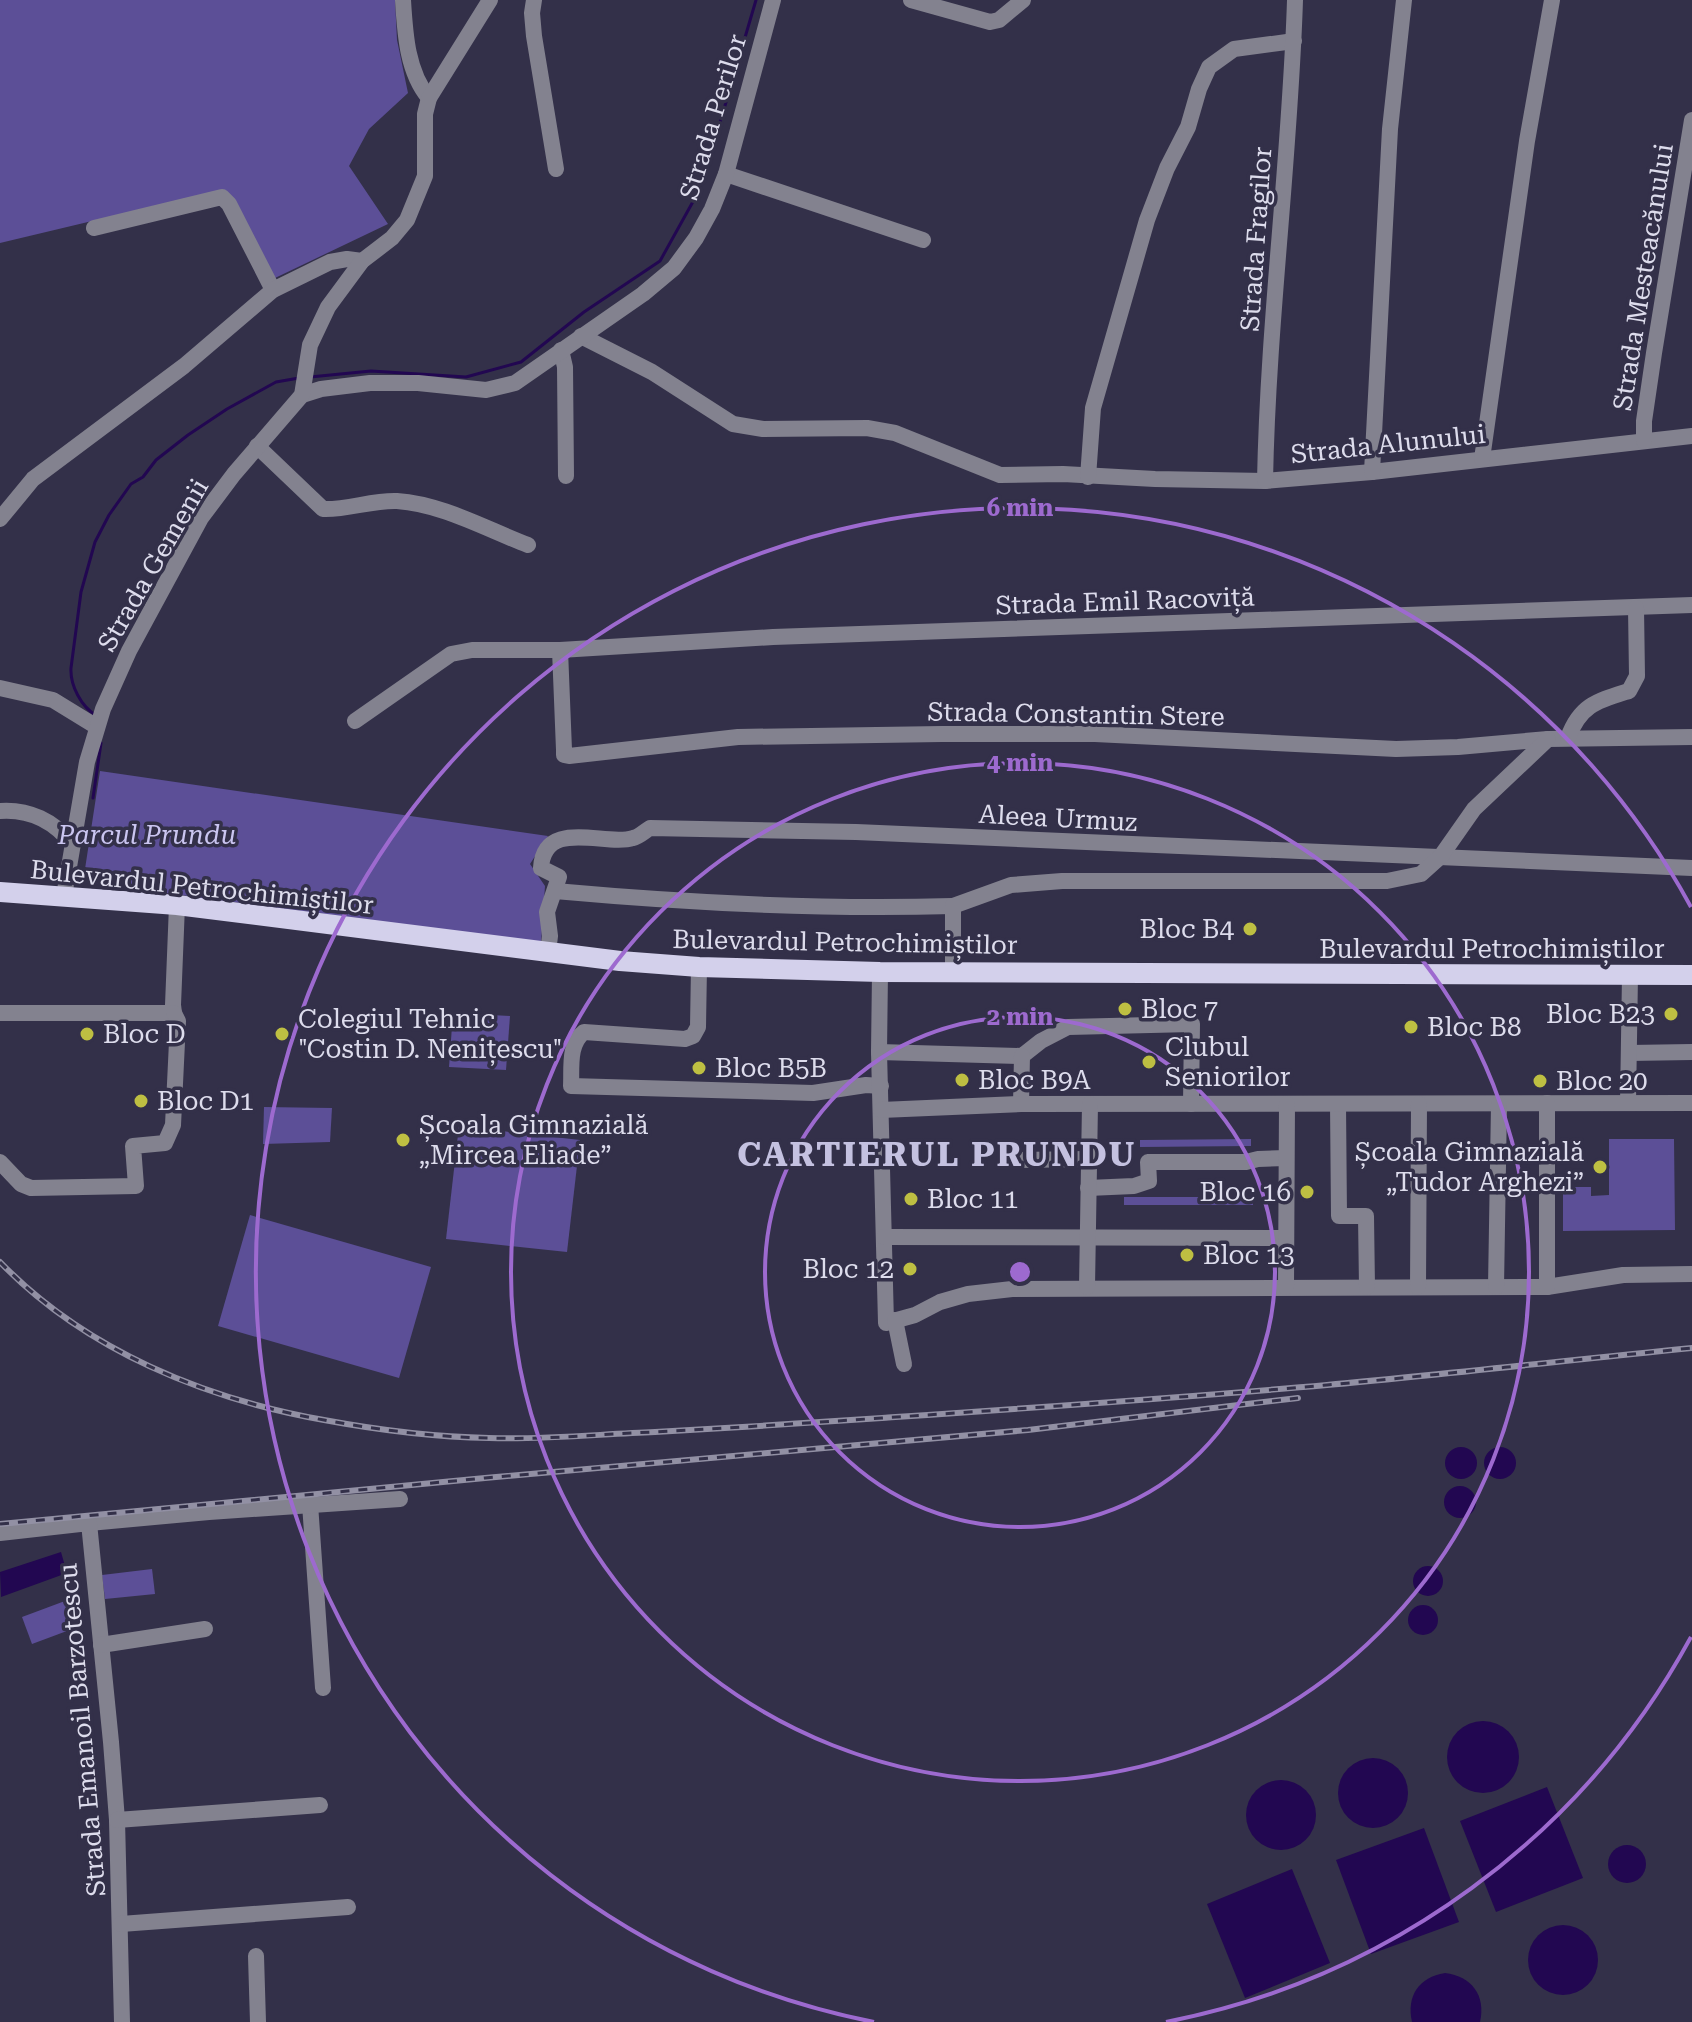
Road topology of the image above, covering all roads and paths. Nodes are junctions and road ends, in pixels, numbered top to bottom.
1 (403, 0) edge
2 (490, 0) edge
3 (534, 0) edge
4 (773, 0) edge
5 (911, 0) edge
6 (1023, 0) edge
7 (1295, 0) edge
8 (1404, 0) edge
9 (1552, 0) edge
10 (1294, 41) junction
11 (429, 98) junction
12 (1692, 120) edge
13 (556, 169) dead end
14 (726, 174) junction
15 (94, 228) dead end
16 (923, 240) dead end
17 (362, 261) junction
18 (273, 290) junction
19 (581, 336) junction
20 (561, 350) junction
21 (304, 390) junction
22 (1692, 436) edge
23 (1644, 441) junction
24 (257, 446) junction
25 (1482, 459) junction
26 (1372, 472) junction
27 (566, 476) dead end
28 (1088, 477) junction
29 (1265, 481) junction
30 (0, 519) edge
31 (528, 545) dead end
32 (1692, 605) edge
33 (1636, 608) junction
34 (560, 650) junction
35 (0, 688) edge
36 (355, 721) dead end
37 (97, 727) junction
38 (1692, 737) edge
39 (1568, 738) junction
40 (1548, 739) junction
41 (0, 811) edge
42 (72, 844) junction
43 (1441, 856) junction
44 (1692, 868) edge
45 (555, 891) junction
46 (0, 892) edge
47 (64, 896) junction
48 (177, 905) junction
49 (953, 906) junction
50 (548, 952) junction
51 (699, 967) junction
52 (880, 972) junction
53 (953, 972) junction
54 (1630, 975) junction
55 (1692, 975) edge
56 (0, 1013) edge
57 (174, 1013) junction
58 (879, 1052) junction
59 (1692, 1052) edge
60 (1629, 1053) junction
61 (1022, 1056) junction
62 (881, 1086) junction
63 (1547, 1103) junction
64 (1628, 1103) junction
65 (1692, 1103) edge
66 (1021, 1104) junction
67 (1090, 1104) junction
68 (1191, 1104) junction
69 (1287, 1104) junction
70 (1338, 1104) junction
71 (1419, 1104) junction
72 (1499, 1104) junction
73 (881, 1110) junction
74 (1286, 1158) junction
75 (1089, 1159) junction
76 (1009, 1160) dead end
77 (0, 1162) edge
78 (1088, 1188) junction
79 (884, 1237) junction
80 (1087, 1238) junction
81 (1286, 1238) junction
82 (1692, 1274) edge
83 (1087, 1287) junction
84 (1286, 1287) junction
85 (1367, 1287) junction
86 (1418, 1287) junction
87 (1496, 1287) junction
88 (1547, 1287) junction
89 (895, 1320) junction
90 (904, 1364) dead end
91 (400, 1499) dead end
92 (310, 1504) junction
93 (89, 1523) junction
94 (0, 1533) edge
95 (205, 1629) dead end
96 (101, 1645) junction
97 (323, 1688) dead end
98 (320, 1805) dead end
99 (117, 1820) junction
100 (348, 1907) dead end
101 (121, 1924) junction
102 (256, 1956) dead end
103 (122, 2022) edge
104 (258, 2022) edge

1 - 11 street
2 - 11 street
3 - 13 street
4 - 14 street, Strada Perilor
5 - 6 street
7 - 10 street, Strada Fragilor
8 - 26 street
9 - 25 street
10 - 28 street
10 - 29 street, Strada Fragilor
11 - 17 street
12 - 23 street, Strada Mesteacănului
14 - 16 street
14 - 19 street, Strada Perilor
15 - 18 street
17 - 18 street
17 - 21 street
18 - 30 street
19 - 20 street, Strada Perilor
19 - 28 street, Strada Alunului
20 - 21 street, Strada Perilor
20 - 27 street
21 - 24 street, Strada Gemenii
22 - 23 street, Strada Alunului
23 - 25 street, Strada Alunului
24 - 31 street
24 - 37 street, Strada Gemenii
25 - 26 street, Strada Alunului
26 - 29 street, Strada Alunului
28 - 29 street, Strada Alunului
32 - 33 street, Strada Emil Racoviță
33 - 34 street, Strada Emil Racoviță
33 - 39 street
34 - 36 street, Strada Emil Racoviță
34 - 40 street, Strada Constantin Stere
35 - 37 street
37 - 42 street, Strada Gemenii
38 - 39 street, Strada Constantin Stere
39 - 40 street, Strada Constantin Stere
40 - 43 street
41 - 42 street
42 - 47 street, Strada Gemenii
43 - 44 street, Aleea Urmuz
43 - 45 street, Aleea Urmuz
43 - 49 street
45 - 49 street
45 - 50 street
46 - 47 main road, Bulevardul Petrochimiștilor
47 - 48 main road, Bulevardul Petrochimiștilor
48 - 50 main road, Bulevardul Petrochimiștilor
48 - 57 street
49 - 53 street
50 - 51 main road, Bulevardul Petrochimiștilor
51 - 52 main road, Bulevardul Petrochimiștilor
51 - 62 street
52 - 53 main road, Bulevardul Petrochimiștilor
52 - 58 street
53 - 54 main road, Bulevardul Petrochimiștilor
54 - 55 main road, Bulevardul Petrochimiștilor
54 - 60 street
56 - 57 street
57 - 77 street
58 - 61 street
58 - 62 street
59 - 60 street
60 - 64 street
61 - 66 street
61 - 68 street
62 - 73 street
63 - 64 street
63 - 72 street
63 - 88 street
64 - 65 street
66 - 67 street
66 - 73 street
67 - 68 street
67 - 75 street
68 - 69 street
69 - 70 street
69 - 74 street
70 - 71 street
70 - 85 street
71 - 72 street
71 - 86 street
72 - 87 street
73 - 79 street
74 - 78 street
74 - 81 street
75 - 76 street
75 - 78 street
78 - 80 street
79 - 80 street
79 - 89 street
80 - 81 street
80 - 83 street
81 - 84 street
82 - 88 street
83 - 84 street
83 - 89 street
84 - 85 street
85 - 86 street
86 - 87 street
87 - 88 street
89 - 90 street
91 - 92 street
92 - 93 street
92 - 97 street
93 - 94 street, Strada Emanoil Barzotescu
93 - 96 street, Strada Emanoil Barzotescu
95 - 96 street
96 - 99 street, Strada Emanoil Barzotescu
98 - 99 street
99 - 101 street, Strada Emanoil Barzotescu
100 - 101 street
101 - 103 street, Strada Emanoil Barzotescu
102 - 104 street

